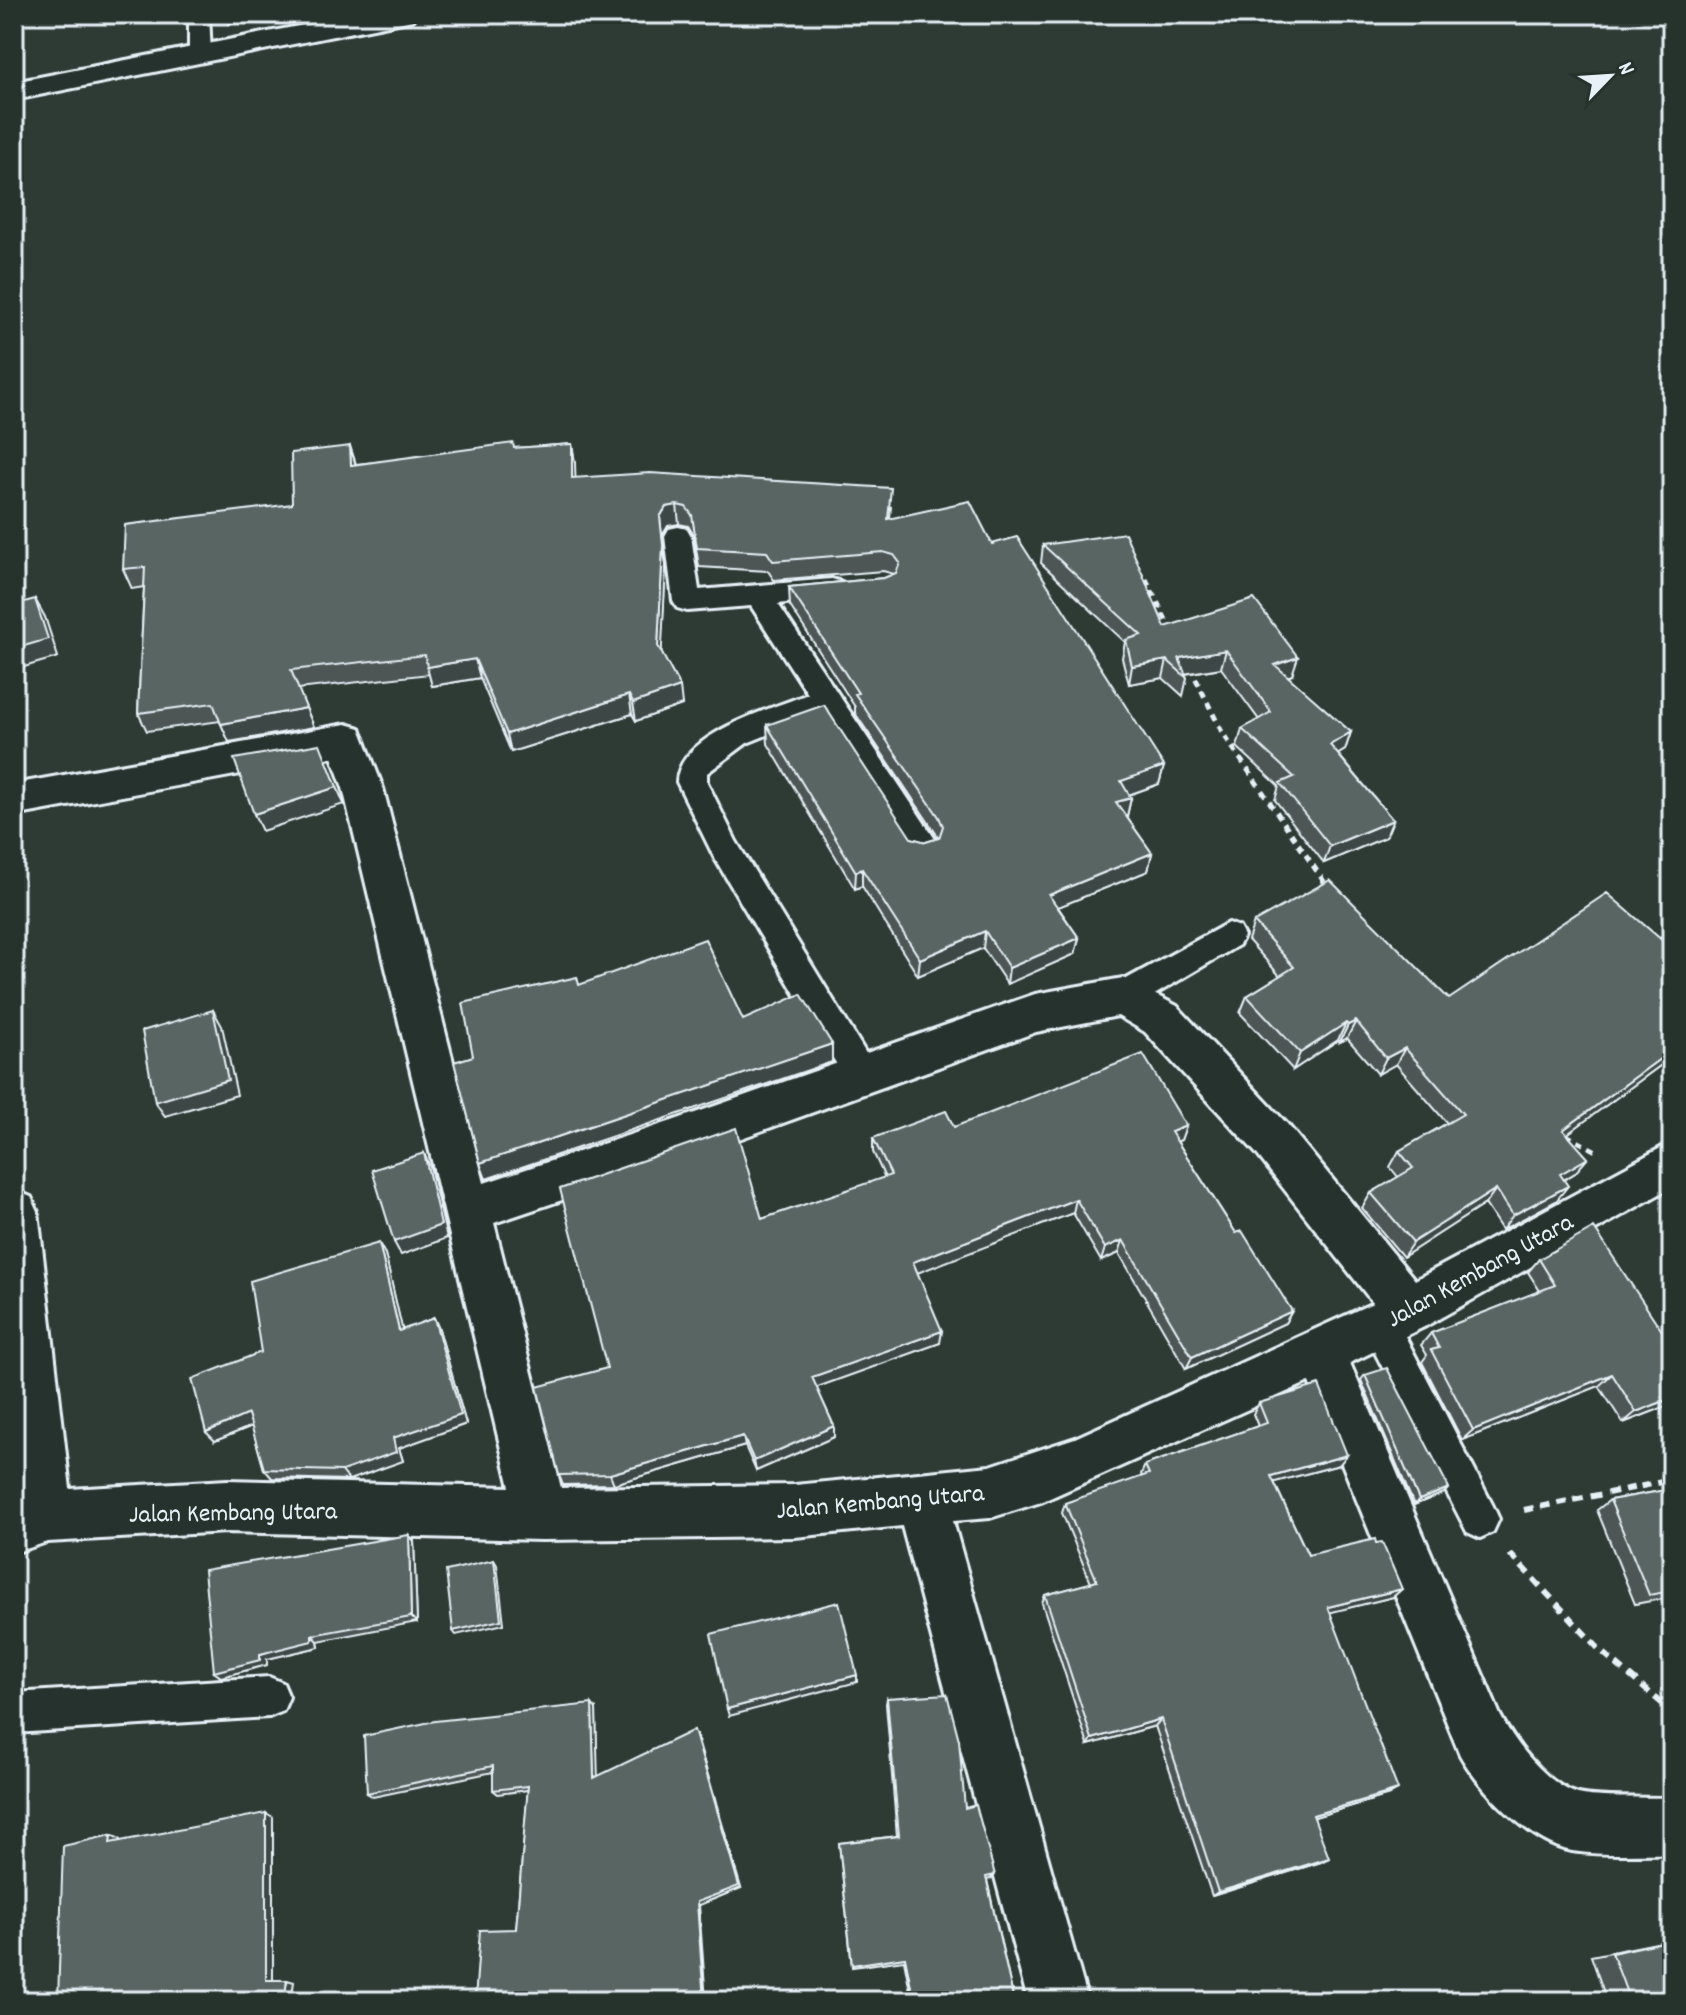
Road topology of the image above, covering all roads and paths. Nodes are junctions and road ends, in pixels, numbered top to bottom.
1 (199, 14) edge
2 (403, 14) edge
3 (200, 55) junction
4 (14, 91) edge
5 (678, 536) dead end
6 (1146, 579) edge
7 (852, 587) edge
8 (758, 596) junction
9 (1174, 635) edge
10 (1188, 663) edge
11 (828, 698) junction
12 (14, 800) edge
13 (924, 845) edge
14 (1328, 887) edge
15 (1228, 936) dead end
16 (1123, 997) junction
17 (861, 1075) junction
18 (1560, 1132) edge
19 (1663, 1167) edge
20 (468, 1210) junction
21 (14, 1212) edge
22 (1394, 1317) junction
23 (1321, 1352) junction
24 (1672, 1480) edge
25 (921, 1500) junction
26 (542, 1514) junction
27 (1480, 1519) junction
28 (30, 1521) edge
29 (269, 1697) dead end
30 (1672, 1712) edge
31 (14, 1713) edge
32 (1672, 1826) edge
33 (1058, 2001) edge

1 - 3 lane
2 - 3 street
3 - 4 street
5 - 8 lane
6 - 9 path
7 - 8 lane
8 - 11 lane
10 - 14 path
11 - 13 lane
11 - 17 lane
12 - 20 street
15 - 16 lane
16 - 17 street
16 - 22 street
17 - 20 street
18 - 19 path
19 - 22 street, Jalan Kembang Utara
20 - 26 street
21 - 28 street
22 - 23 street, Jalan Kembang Utara
22 - 27 lane
23 - 25 street, Jalan Kembang Utara
23 - 32 street
24 - 27 path
25 - 26 street, Jalan Kembang Utara
25 - 33 street
26 - 28 street, Jalan Kembang Utara
27 - 30 path
29 - 31 lane

